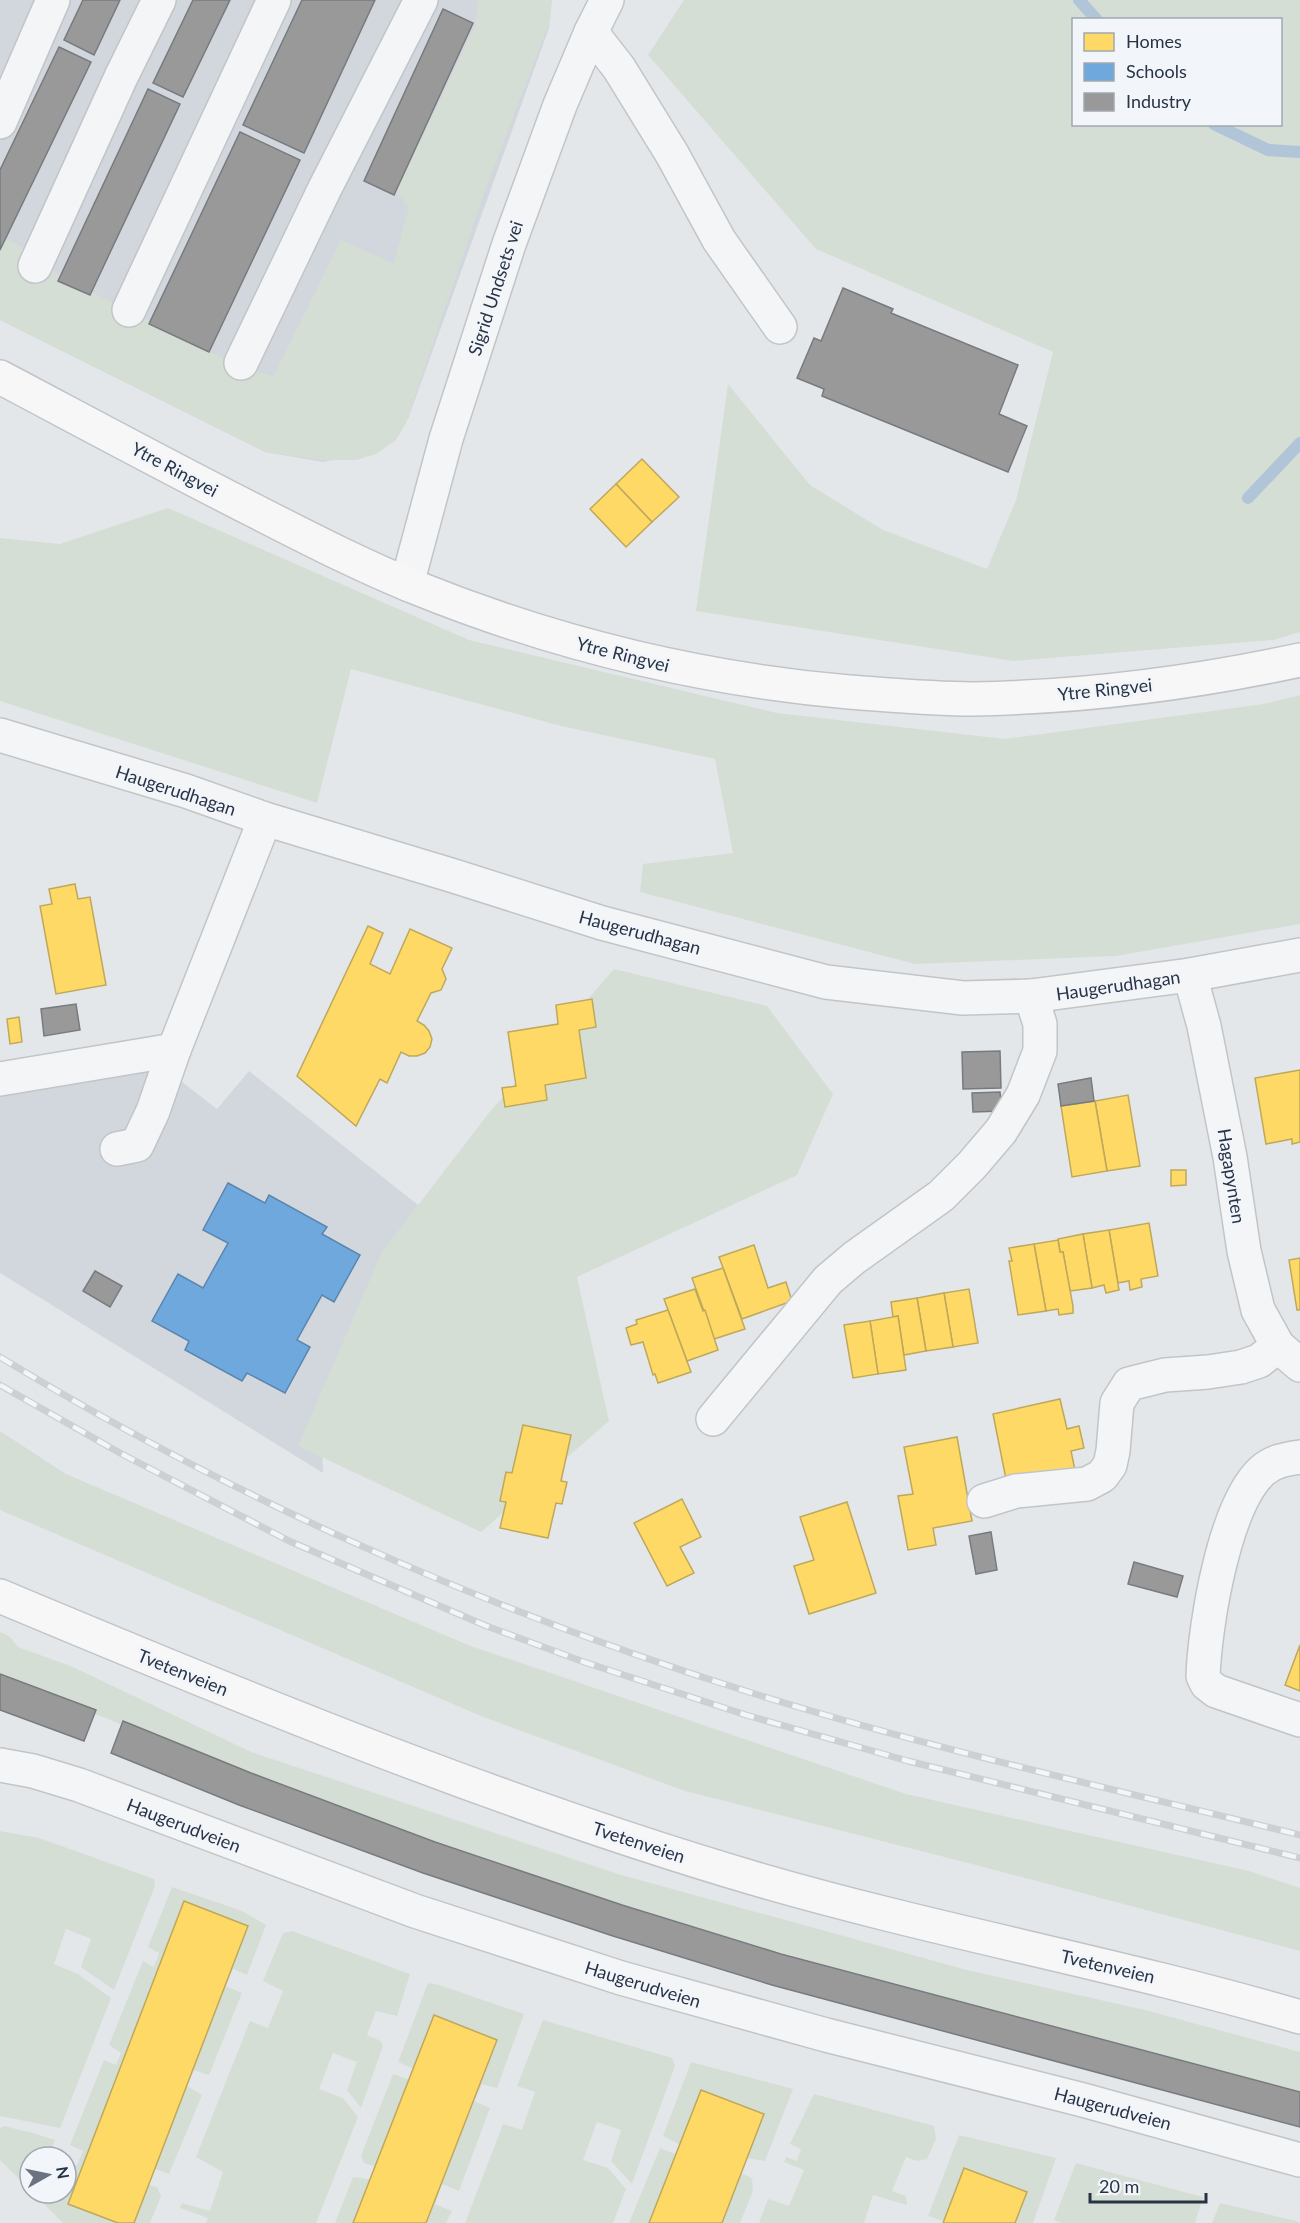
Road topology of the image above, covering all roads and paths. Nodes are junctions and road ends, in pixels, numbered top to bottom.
1 (53, 0) edge
2 (159, 0) edge
3 (274, 0) edge
4 (421, 0) edge
5 (607, 0) edge
6 (591, 32) junction
7 (0, 122) edge
8 (34, 266) dead end
9 (129, 310) dead end
10 (780, 327) dead end
11 (241, 363) dead end
12 (0, 377) edge
13 (407, 584) junction
14 (1300, 660) edge
15 (0, 735) edge
16 (265, 819) junction
17 (1300, 955) edge
18 (1190, 975) junction
19 (1031, 996) junction
20 (174, 1050) junction
21 (0, 1079) edge
22 (117, 1149) dead end
23 (1289, 1355) edge
24 (713, 1419) dead end
25 (1300, 1456) edge
26 (984, 1501) dead end
27 (0, 1596) edge
28 (1300, 1720) edge
29 (0, 1766) edge
30 (1300, 2017) edge
31 (1300, 2160) edge

1 - 7 street
2 - 8 street
3 - 9 street
4 - 11 street
5 - 6 street, Sigrid Undsets vei
6 - 10 street
6 - 13 street, Sigrid Undsets vei
12 - 13 main road, Ytre Ringvei
13 - 14 main road, Ytre Ringvei
15 - 16 street, Haugerudhagan
16 - 19 street, Haugerudhagan
16 - 20 street
17 - 18 street, Haugerudhagan
18 - 19 street, Haugerudhagan
18 - 23 street, Hagapynten
19 - 24 street
20 - 21 street
20 - 22 street
23 - 26 street
25 - 28 street
27 - 30 main road, Tvetenveien
29 - 31 street, Haugerudveien

